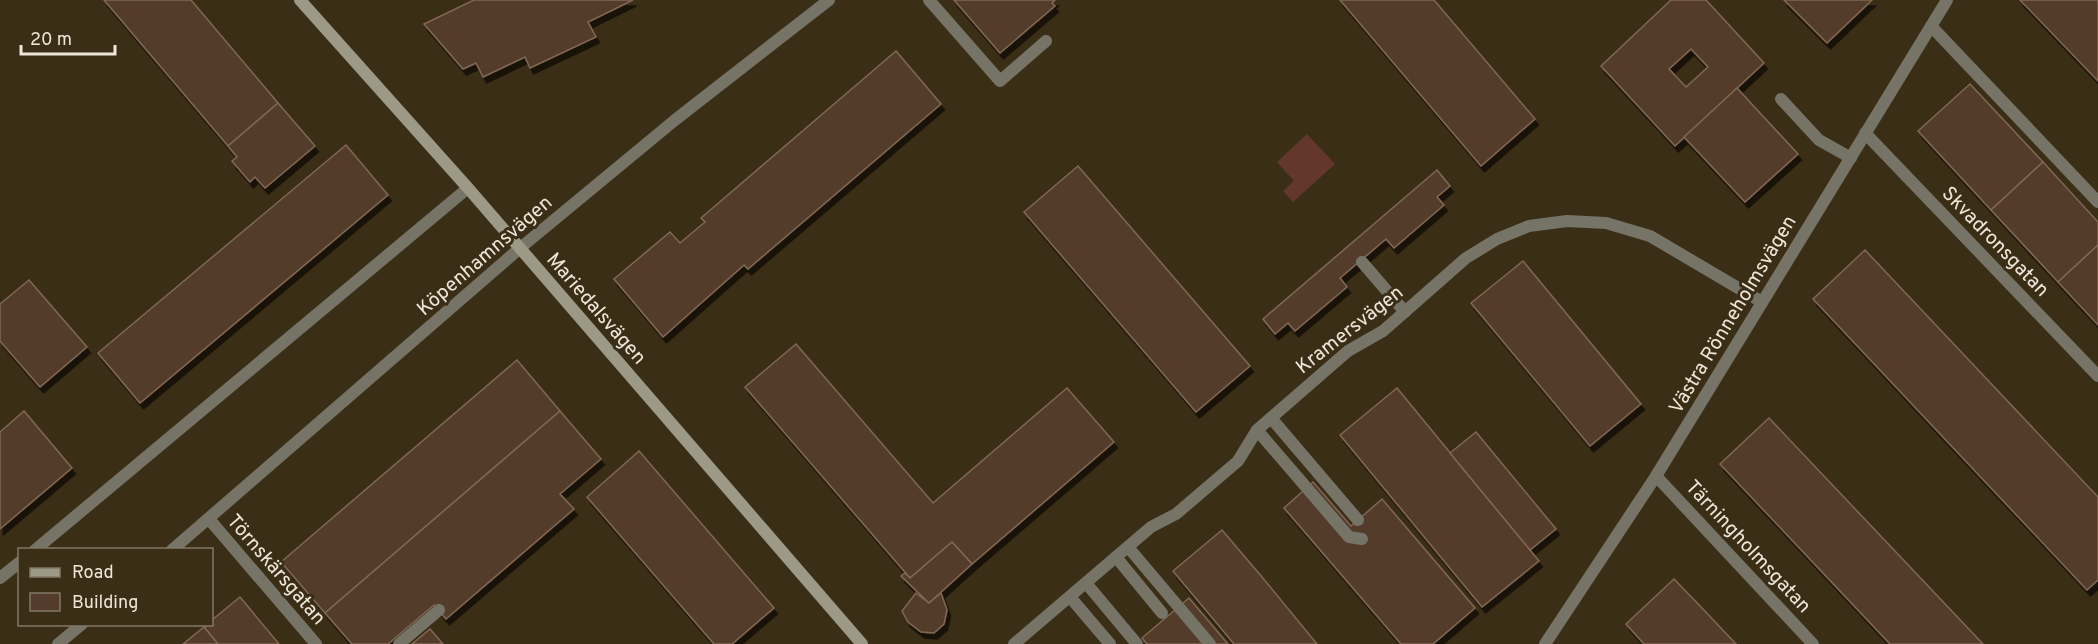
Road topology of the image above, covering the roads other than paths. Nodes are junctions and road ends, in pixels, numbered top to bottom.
1 (300, 0) edge
2 (829, 0) edge
3 (929, 0) edge
4 (1947, 0) edge
5 (1931, 26) junction
6 (1046, 41) dead end
7 (1781, 99) dead end
8 (1865, 133) junction
9 (1851, 158) junction
10 (468, 188) junction
11 (2098, 202) edge
12 (519, 249) junction
13 (1362, 262) dead end
14 (1762, 302) junction
15 (1405, 312) junction
16 (2098, 376) edge
17 (1271, 418) junction
18 (1257, 430) junction
19 (1656, 476) junction
20 (209, 519) junction
21 (1358, 520) dead end
22 (1362, 539) dead end
23 (1128, 547) junction
24 (35, 548) edge
25 (173, 548) edge
26 (1116, 557) junction
27 (18, 564) edge
28 (0, 578) edge
29 (1086, 583) junction
30 (1070, 597) junction
31 (439, 610) dead end
32 (1162, 613) dead end
33 (80, 626) edge
34 (58, 644) edge
35 (316, 644) edge
36 (399, 644) edge
37 (862, 644) edge
38 (1014, 644) edge
39 (1110, 644) edge
40 (1137, 644) edge
41 (1210, 644) edge
42 (1545, 644) edge
43 (1813, 644) edge

1 - 10 main road, Mariedalsvägen
2 - 12 street, Köpenhamnsvägen
3 - 6 street
4 - 5 street, Västra Rönneholmsvägen
5 - 8 street, Västra Rönneholmsvägen
5 - 11 street
7 - 9 street
8 - 9 street, Västra Rönneholmsvägen
8 - 16 street, Skvadronsgatan
9 - 14 street, Västra Rönneholmsvägen
10 - 12 main road, Mariedalsvägen
10 - 24 street
12 - 20 street, Köpenhamnsvägen
12 - 37 main road, Mariedalsvägen
13 - 15 street
14 - 15 street, Kramersvägen
14 - 19 street, Västra Rönneholmsvägen
15 - 17 street, Kramersvägen
17 - 18 street, Kramersvägen
17 - 21 street
18 - 22 street
18 - 23 street, Kramersvägen
19 - 42 street, Västra Rönneholmsvägen
19 - 43 street, Tärningholmsgatan
20 - 25 street, Köpenhamnsvägen
20 - 35 street, Törnskärsgatan
23 - 26 street, Kramersvägen
23 - 41 street
26 - 29 street, Kramersvägen
26 - 32 street
27 - 28 street
29 - 30 street, Kramersvägen
29 - 40 street
30 - 38 street, Kramersvägen
30 - 39 street
31 - 36 street
33 - 34 street

